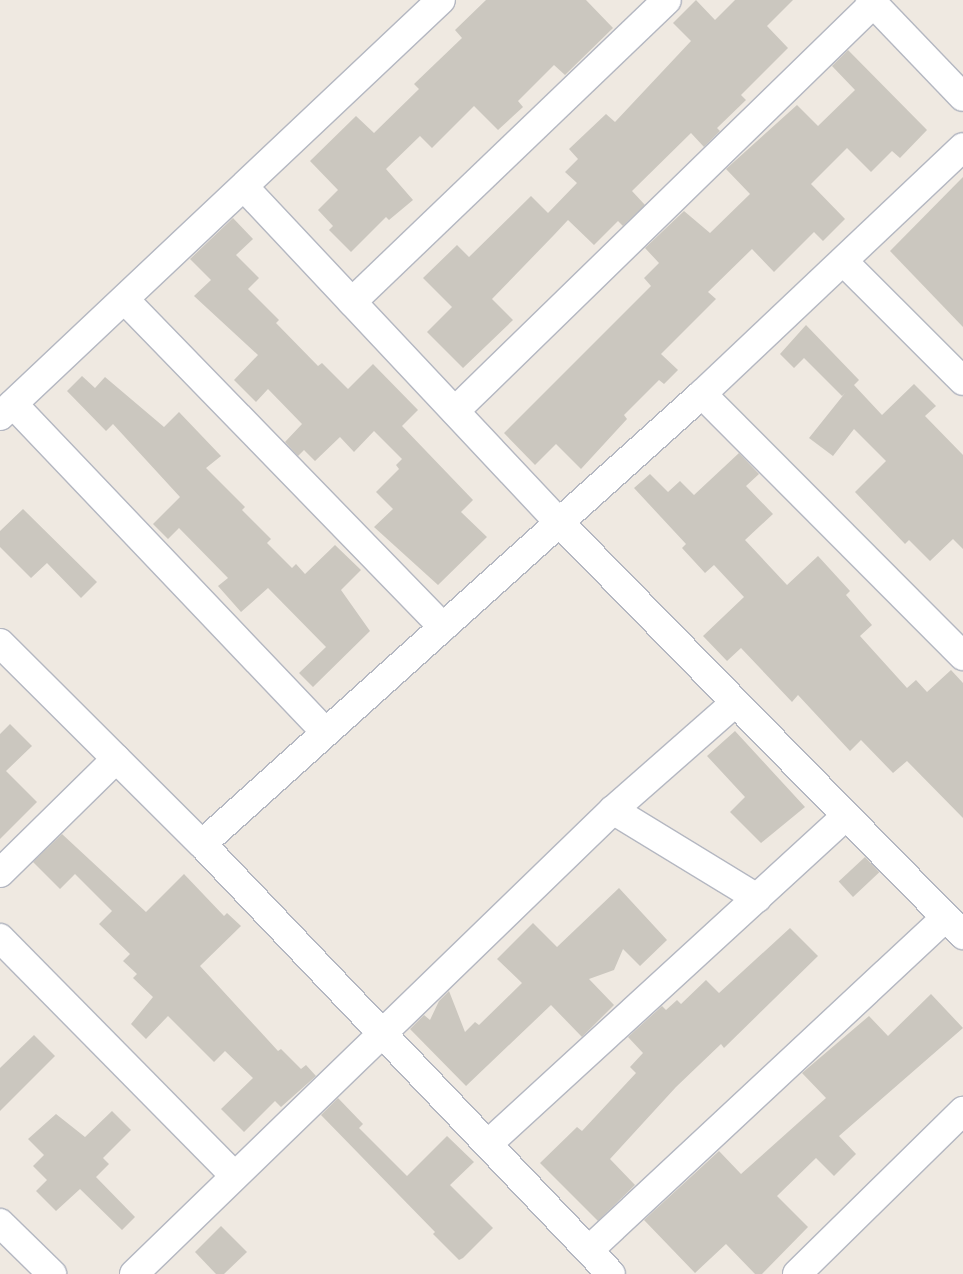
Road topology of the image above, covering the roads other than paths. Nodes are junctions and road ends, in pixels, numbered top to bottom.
1 (441, 0) edge
2 (667, 0) edge
3 (872, 2) edge
4 (963, 97) edge
5 (963, 147) edge
6 (245, 188) junction
7 (844, 262) junction
8 (125, 300) junction
9 (352, 302) junction
10 (963, 381) edge
11 (702, 394) junction
12 (6, 410) edge
13 (455, 411) junction
14 (559, 522) junction
15 (442, 627) junction
16 (958, 642) edge
17 (0, 643) edge
18 (735, 703) junction
19 (325, 732) junction
20 (116, 759) junction
21 (613, 810) junction
22 (846, 817) junction
23 (202, 844) junction
24 (0, 873) edge
25 (757, 898) junction
26 (954, 927) edge
27 (0, 938) edge
28 (383, 1034) junction
29 (963, 1111) edge
30 (488, 1144) junction
31 (235, 1176) junction
32 (0, 1222) edge
33 (589, 1250) junction
34 (52, 1274) edge
35 (134, 1274) edge
36 (611, 1274) edge
37 (797, 1274) edge

1 - 6 street
2 - 9 street
3 - 4 street
3 - 13 street
5 - 7 street
6 - 8 street
6 - 9 street
7 - 10 street
7 - 11 street
8 - 12 street
8 - 15 street
9 - 13 street
11 - 14 street
11 - 16 street
12 - 19 street
13 - 14 street
14 - 15 street
14 - 18 street
15 - 19 street
17 - 20 street
18 - 21 street
18 - 22 street
19 - 23 street
20 - 23 street
20 - 24 street
21 - 25 street
21 - 28 street
22 - 25 street
22 - 26 street
23 - 28 street
25 - 30 street
26 - 33 street
27 - 31 street
28 - 30 street
28 - 31 street
29 - 37 street
30 - 33 street
31 - 35 street
32 - 34 street
33 - 36 street

